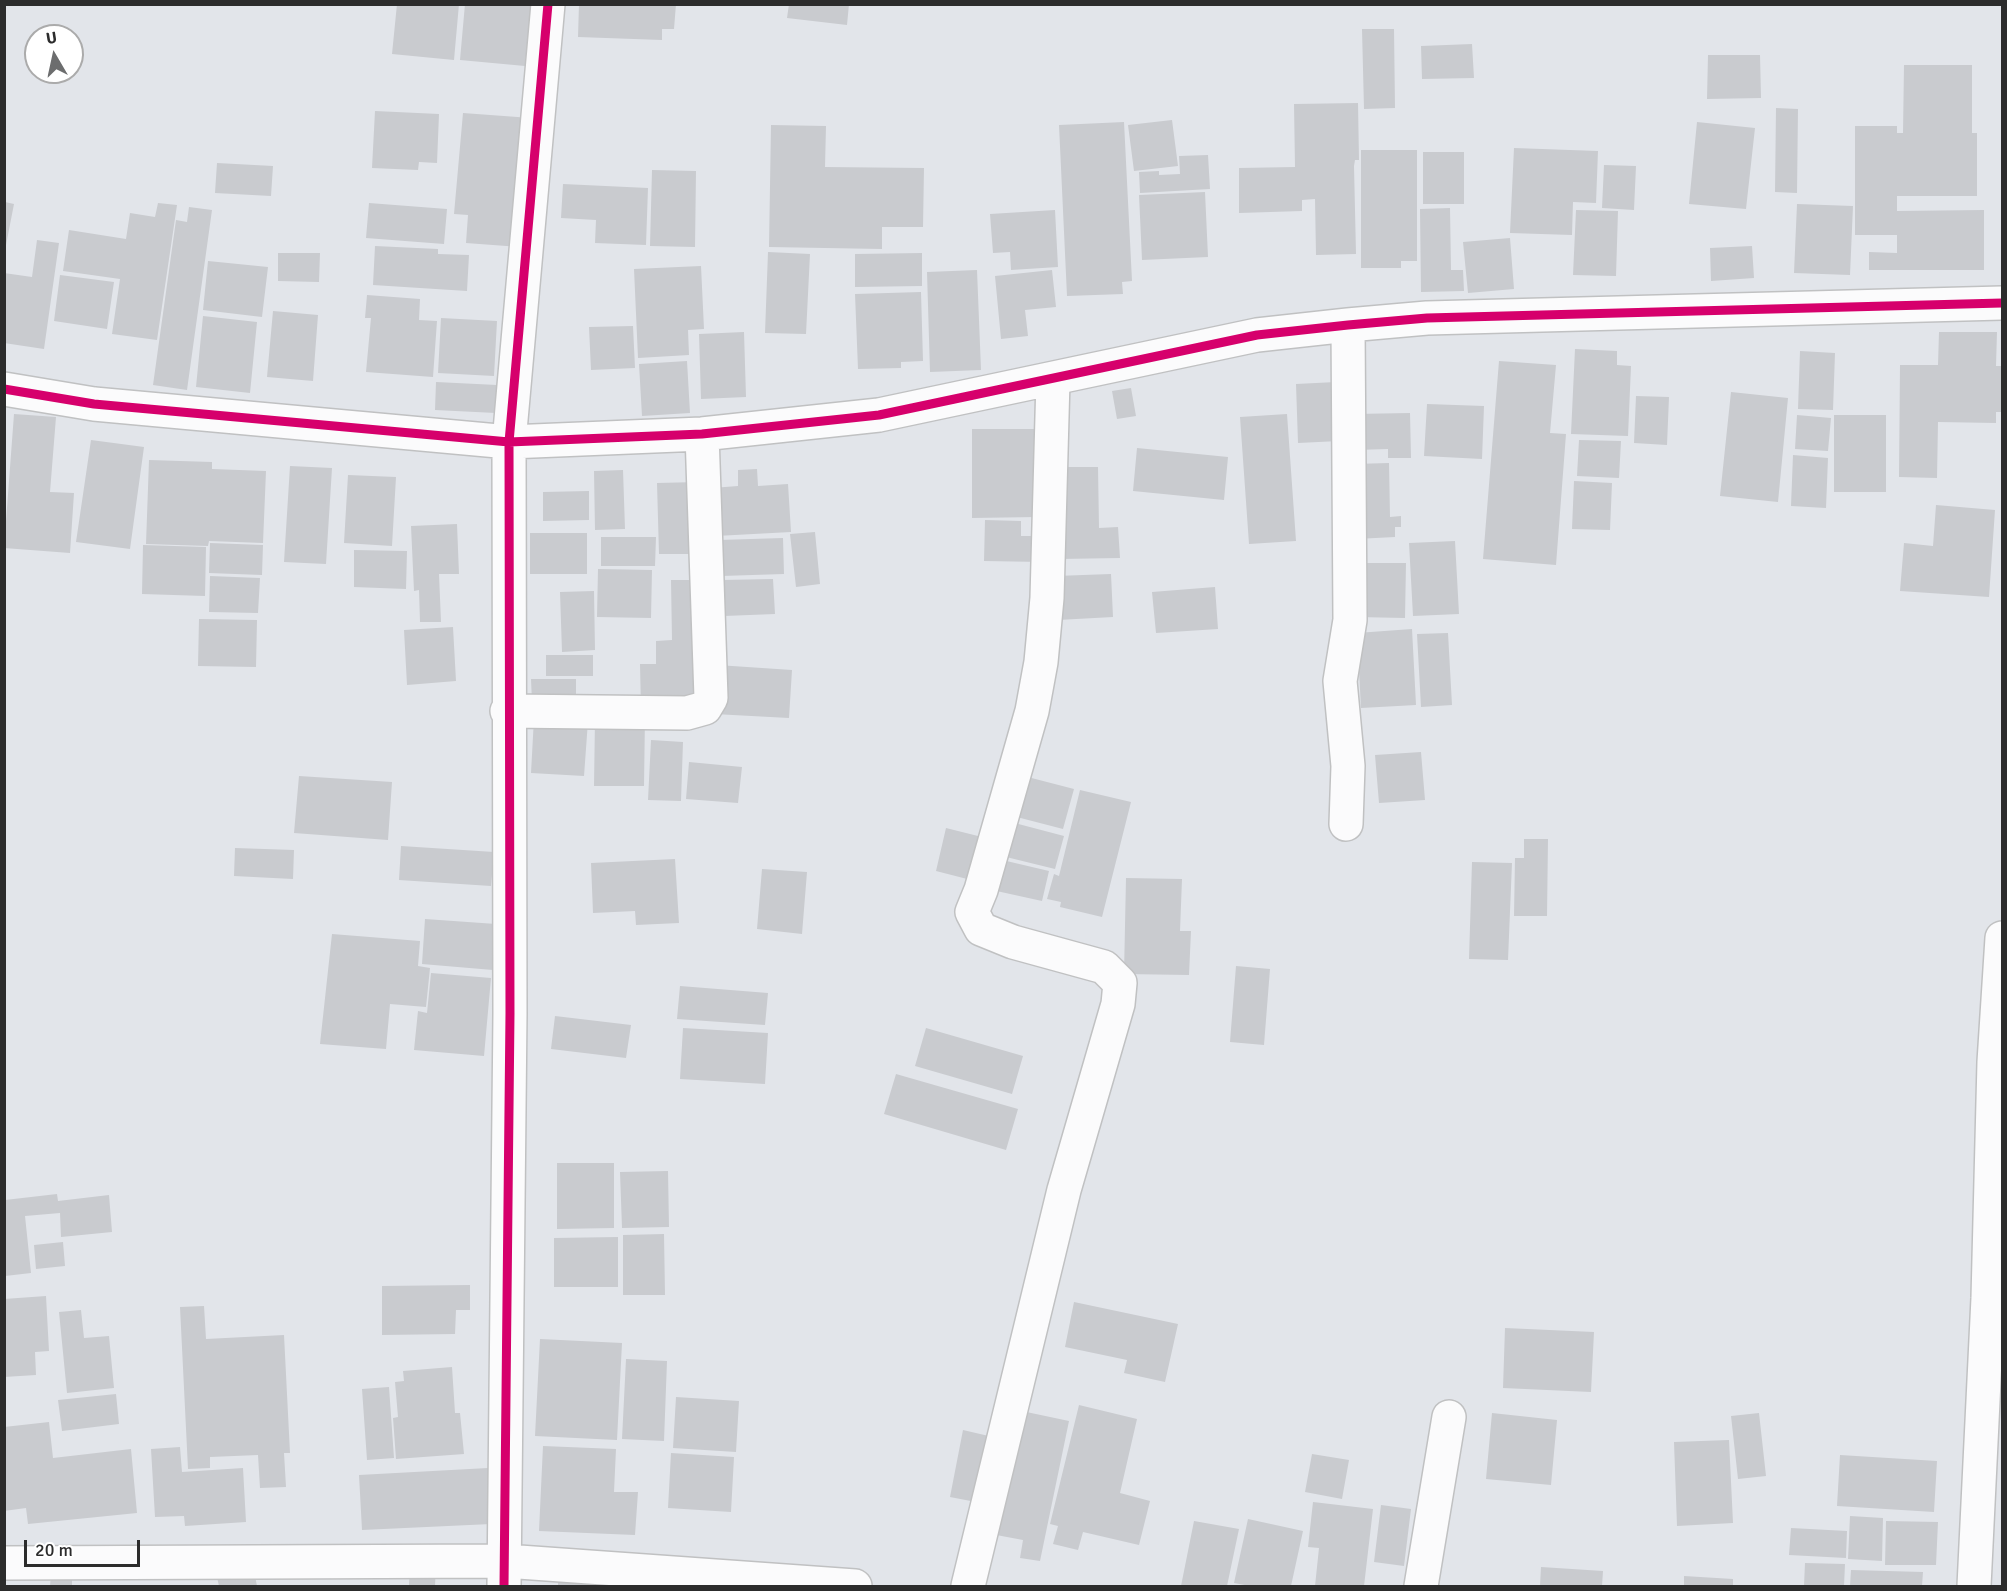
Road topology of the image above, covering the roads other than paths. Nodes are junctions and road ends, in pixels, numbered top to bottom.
1 (548, 4) edge
2 (2002, 303) edge
3 (1348, 325) junction
4 (1053, 380) junction
5 (4, 389) edge
6 (702, 434) junction
7 (509, 442) junction
8 (507, 711) junction
9 (1346, 824) dead end
10 (2002, 938) edge
11 (1449, 1417) dead end
12 (4, 1563) edge
13 (505, 1574) edge
14 (855, 1587) edge
15 (968, 1587) edge
16 (1421, 1587) edge
17 (1974, 1587) edge

1 - 7 street
2 - 3 street
3 - 4 street
3 - 9 street
4 - 6 street
4 - 15 street
5 - 7 street
6 - 7 street
6 - 8 street
7 - 8 street
8 - 13 street
10 - 17 street
11 - 16 street
12 - 13 street
13 - 14 street

